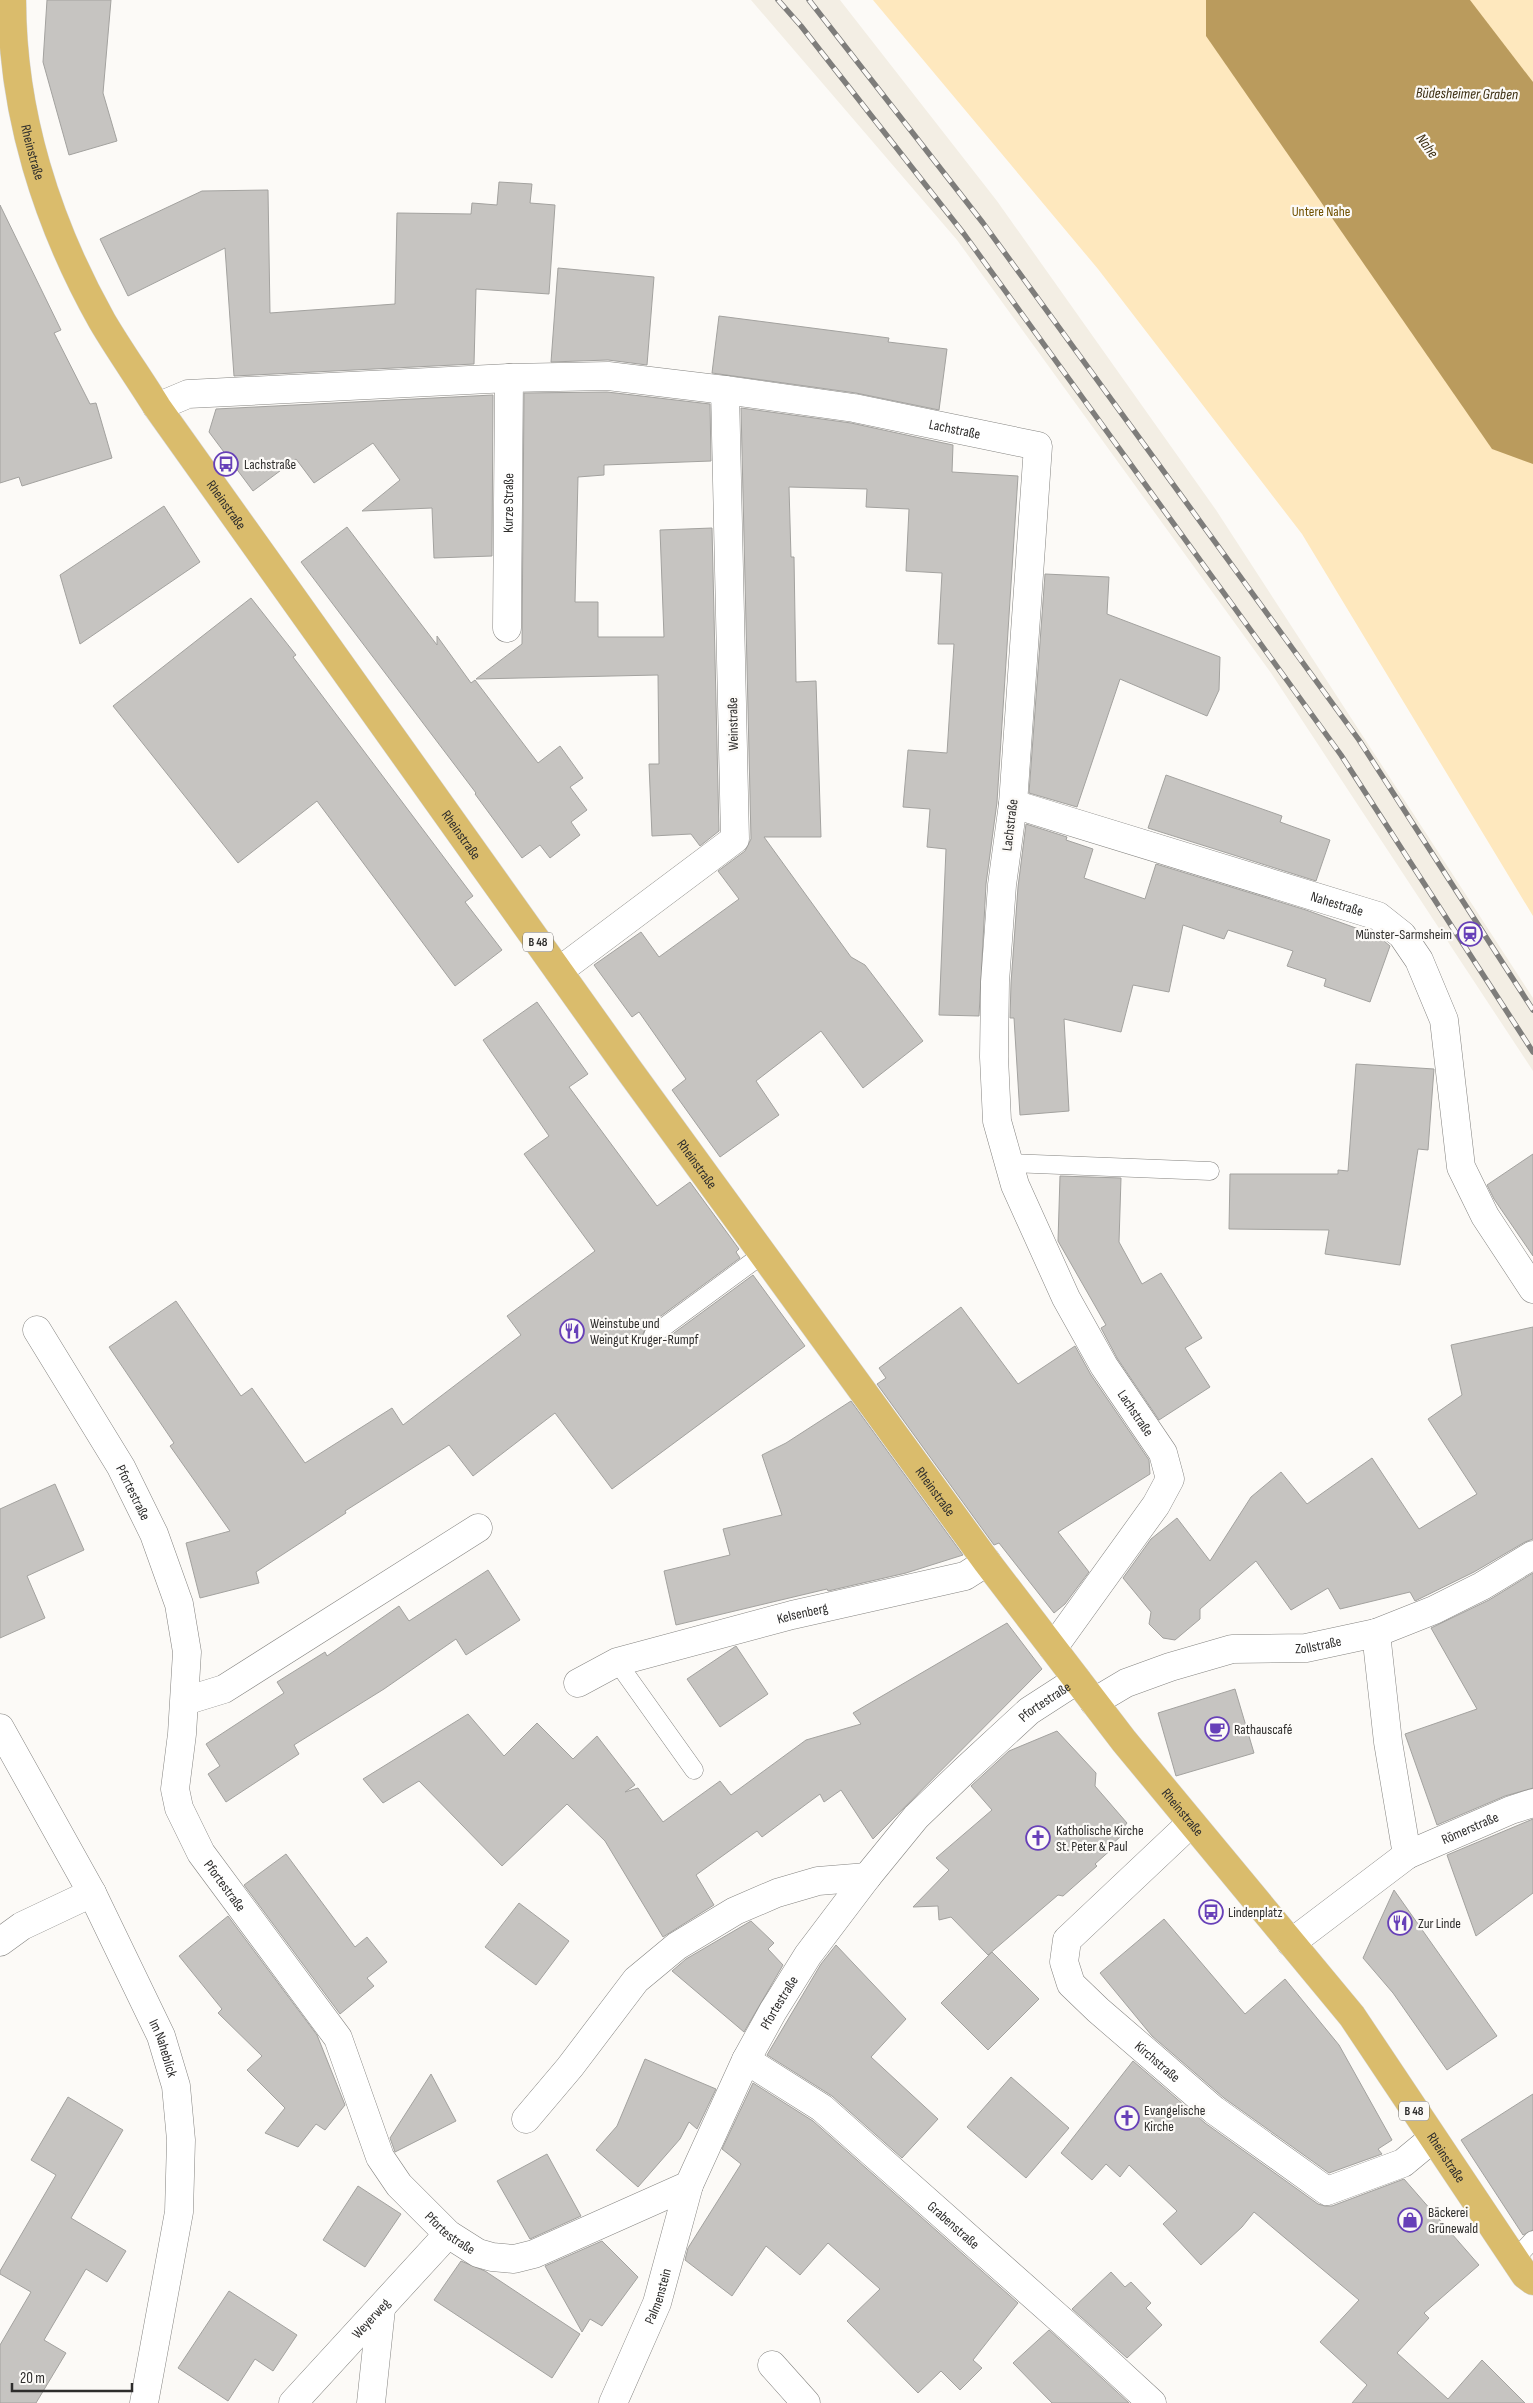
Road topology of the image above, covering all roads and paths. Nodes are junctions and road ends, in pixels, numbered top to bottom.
1 (12, 0) edge
2 (509, 378) junction
3 (725, 390) junction
4 (157, 407) junction
5 (507, 628) dead end
6 (1013, 804) junction
7 (559, 971) junction
8 (1009, 1163) junction
9 (1210, 1171) dead end
10 (763, 1254) junction
11 (1533, 1289) edge
12 (37, 1330) dead end
13 (653, 1335) dead end
14 (478, 1528) dead end
15 (1533, 1555) edge
16 (987, 1562) junction
17 (1376, 1632) junction
18 (1052, 1648) junction
19 (617, 1662) junction
20 (1077, 1680) junction
21 (578, 1683) dead end
22 (185, 1701) junction
23 (1094, 1702) junction
24 (0, 1728) edge
25 (694, 1770) dead end
26 (1533, 1804) edge
27 (1191, 1823) junction
28 (1407, 1855) junction
29 (867, 1877) junction
30 (92, 1893) junction
31 (0, 1942) edge
32 (1291, 1943) junction
33 (746, 2060) junction
34 (526, 2120) dead end
35 (1432, 2139) junction
36 (689, 2185) junction
37 (448, 2234) junction
38 (1533, 2240) edge
39 (1514, 2260) junction
40 (1533, 2282) edge
41 (380, 2309) junction
42 (772, 2365) dead end
43 (144, 2403) edge
44 (293, 2403) edge
45 (371, 2403) edge
46 (613, 2403) edge
47 (806, 2403) edge
48 (1152, 2403) edge

1 - 4 main road, Rheinstraße / B 48
2 - 3 street, Lachstraße
2 - 4 street, Lachstraße
2 - 5 street, Kurze Straße
3 - 6 street, Lachstraße
3 - 7 street, Weinstraße
4 - 7 main road, Rheinstraße / B 48
6 - 8 street, Lachstraße
6 - 11 street, Nahestraße
7 - 10 main road, Rheinstraße / B 48
8 - 9 lane
8 - 18 street, Lachstraße
10 - 13 lane
10 - 16 main road, Rheinstraße / B 48
12 - 22 street, Pfortestraße
14 - 22 street
15 - 17 street, Zollstraße
16 - 18 main road, Rheinstraße / B 48
16 - 19 street, Kelsenberg
17 - 23 street, Zollstraße
17 - 28 street
18 - 20 main road, Rheinstraße / B 48
19 - 21 street, Kelsenberg
19 - 25 lane
20 - 23 main road, Rheinstraße / B 48
20 - 29 street, Pfortestraße
22 - 37 street, Pfortestraße
23 - 27 main road, Rheinstraße / B 48
24 - 30 street, Im Naheblick
26 - 28 street, Römerstraße
27 - 32 main road, Rheinstraße / B 48
27 - 35 street, Kirchstraße
28 - 32 street
29 - 33 street, Pfortestraße
29 - 34 street
30 - 31 street
30 - 43 street, Im Naheblick
32 - 35 main road, Rheinstraße / B 48
33 - 36 street, Pfortestraße
33 - 48 street, Grabenstraße
35 - 39 main road, Rheinstraße / B 48
36 - 37 street, Pfortestraße
36 - 46 street, Palmenstein
37 - 41 street, Weyerweg
38 - 39 lane
39 - 40 main road, Rheinstraße / B 48
41 - 44 street, Weyerweg
41 - 45 street
42 - 47 street

